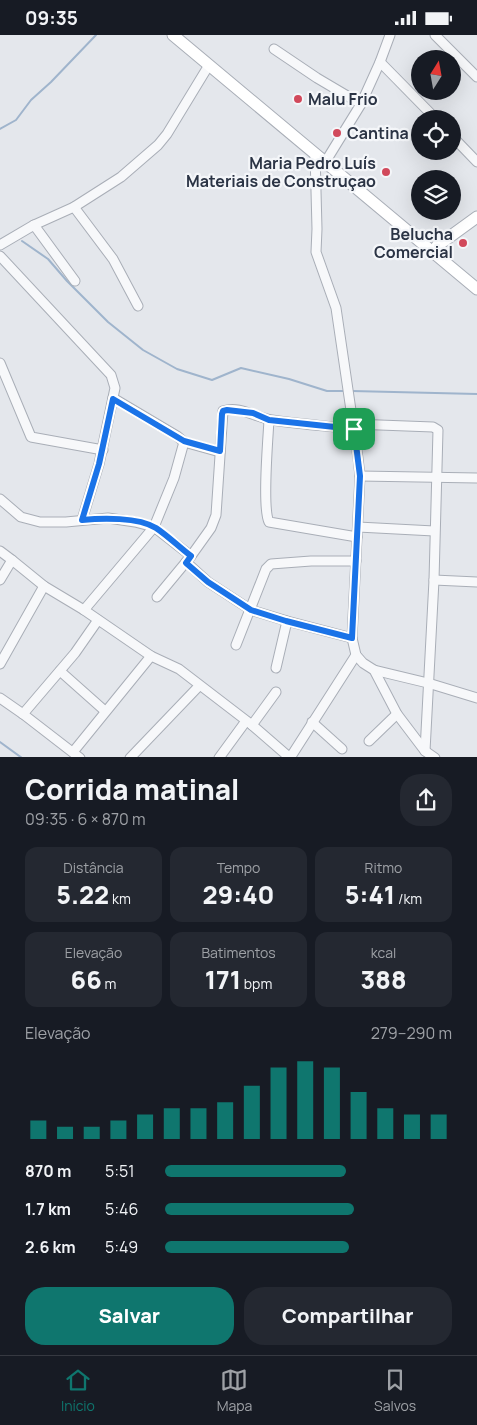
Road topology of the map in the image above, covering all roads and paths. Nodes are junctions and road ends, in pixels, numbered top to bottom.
1 (173, 35) edge
2 (184, 35) edge
3 (435, 35) edge
4 (389, 36) edge
5 (274, 49) dead end
6 (380, 62) junction
7 (209, 65) junction
8 (477, 77) edge
9 (361, 104) junction
10 (427, 110) edge
11 (461, 145) edge
12 (315, 153) junction
13 (329, 156) junction
14 (477, 162) edge
15 (74, 207) junction
16 (477, 217) edge
17 (34, 225) junction
18 (0, 245) edge
19 (437, 246) junction
20 (0, 256) edge
21 (477, 279) edge
22 (75, 281) dead end
23 (477, 289) edge
24 (138, 306) dead end
25 (0, 363) edge
26 (113, 399) junction
27 (269, 420) junction
28 (353, 427) junction
29 (184, 441) junction
30 (103, 450) junction
31 (220, 451) junction
32 (360, 476) junction
33 (436, 478) junction
34 (477, 478) edge
35 (1, 502) edge
36 (82, 520) junction
37 (154, 527) junction
38 (434, 531) junction
39 (357, 532) junction
40 (0, 551) edge
41 (12, 559) junction
42 (188, 559) junction
43 (356, 561) junction
44 (0, 580) edge
45 (434, 580) junction
46 (477, 582) edge
47 (44, 586) junction
48 (157, 597) dead end
49 (84, 610) junction
50 (251, 610) junction
51 (98, 620) junction
52 (286, 621) junction
53 (352, 638) junction
54 (236, 645) dead end
55 (151, 655) junction
56 (356, 655) junction
57 (0, 664) edge
58 (276, 668) dead end
59 (374, 670) junction
60 (60, 671) junction
61 (428, 683) junction
62 (199, 686) junction
63 (276, 692) dead end
64 (0, 698) edge
65 (477, 698) edge
66 (105, 711) junction
67 (24, 714) junction
68 (397, 714) junction
69 (312, 722) junction
70 (249, 723) junction
71 (369, 741) dead end
72 (342, 749) dead end
73 (425, 751) junction
74 (76, 755) edge
75 (130, 757) edge
76 (218, 757) edge
77 (290, 757) edge
78 (435, 757) edge

1 - 7 main road
2 - 13 main road
3 - 8 street
4 - 6 street
5 - 9 street
6 - 9 street
6 - 10 street
7 - 12 main road
7 - 15 street
9 - 13 street
11 - 14 street
12 - 23 main road
12 - 28 street
13 - 19 main road
15 - 17 street
15 - 24 street
16 - 19 main road
17 - 18 street
17 - 22 street
19 - 21 main road
20 - 26 street
25 - 30 street
26 - 29 street
26 - 30 street
27 - 28 street
27 - 31 street
27 - 39 street
28 - 32 street
28 - 33 street
29 - 31 street
29 - 37 street
30 - 36 street
31 - 42 street
32 - 33 street
32 - 39 street
33 - 34 street
33 - 38 street
35 - 36 street
36 - 37 street
37 - 42 street
37 - 49 street
38 - 39 street
38 - 45 street
39 - 43 street
40 - 41 street
41 - 44 street
41 - 47 street
42 - 48 street
42 - 50 street
43 - 50 street
43 - 53 street
45 - 46 street
45 - 61 street
47 - 49 street
47 - 57 street
49 - 51 street
50 - 52 street
50 - 54 street
51 - 55 street
51 - 60 street
52 - 53 street
52 - 58 street
53 - 56 street
55 - 62 street
55 - 66 street
56 - 59 street
56 - 69 street
59 - 61 street
59 - 68 street
60 - 66 street
60 - 67 street
61 - 65 street
61 - 73 street
62 - 70 street
62 - 75 street
63 - 70 street
64 - 67 street
66 - 74 street
67 - 74 street
68 - 71 street
68 - 73 street
69 - 72 street
69 - 77 street
70 - 76 street
70 - 77 street
73 - 78 street

